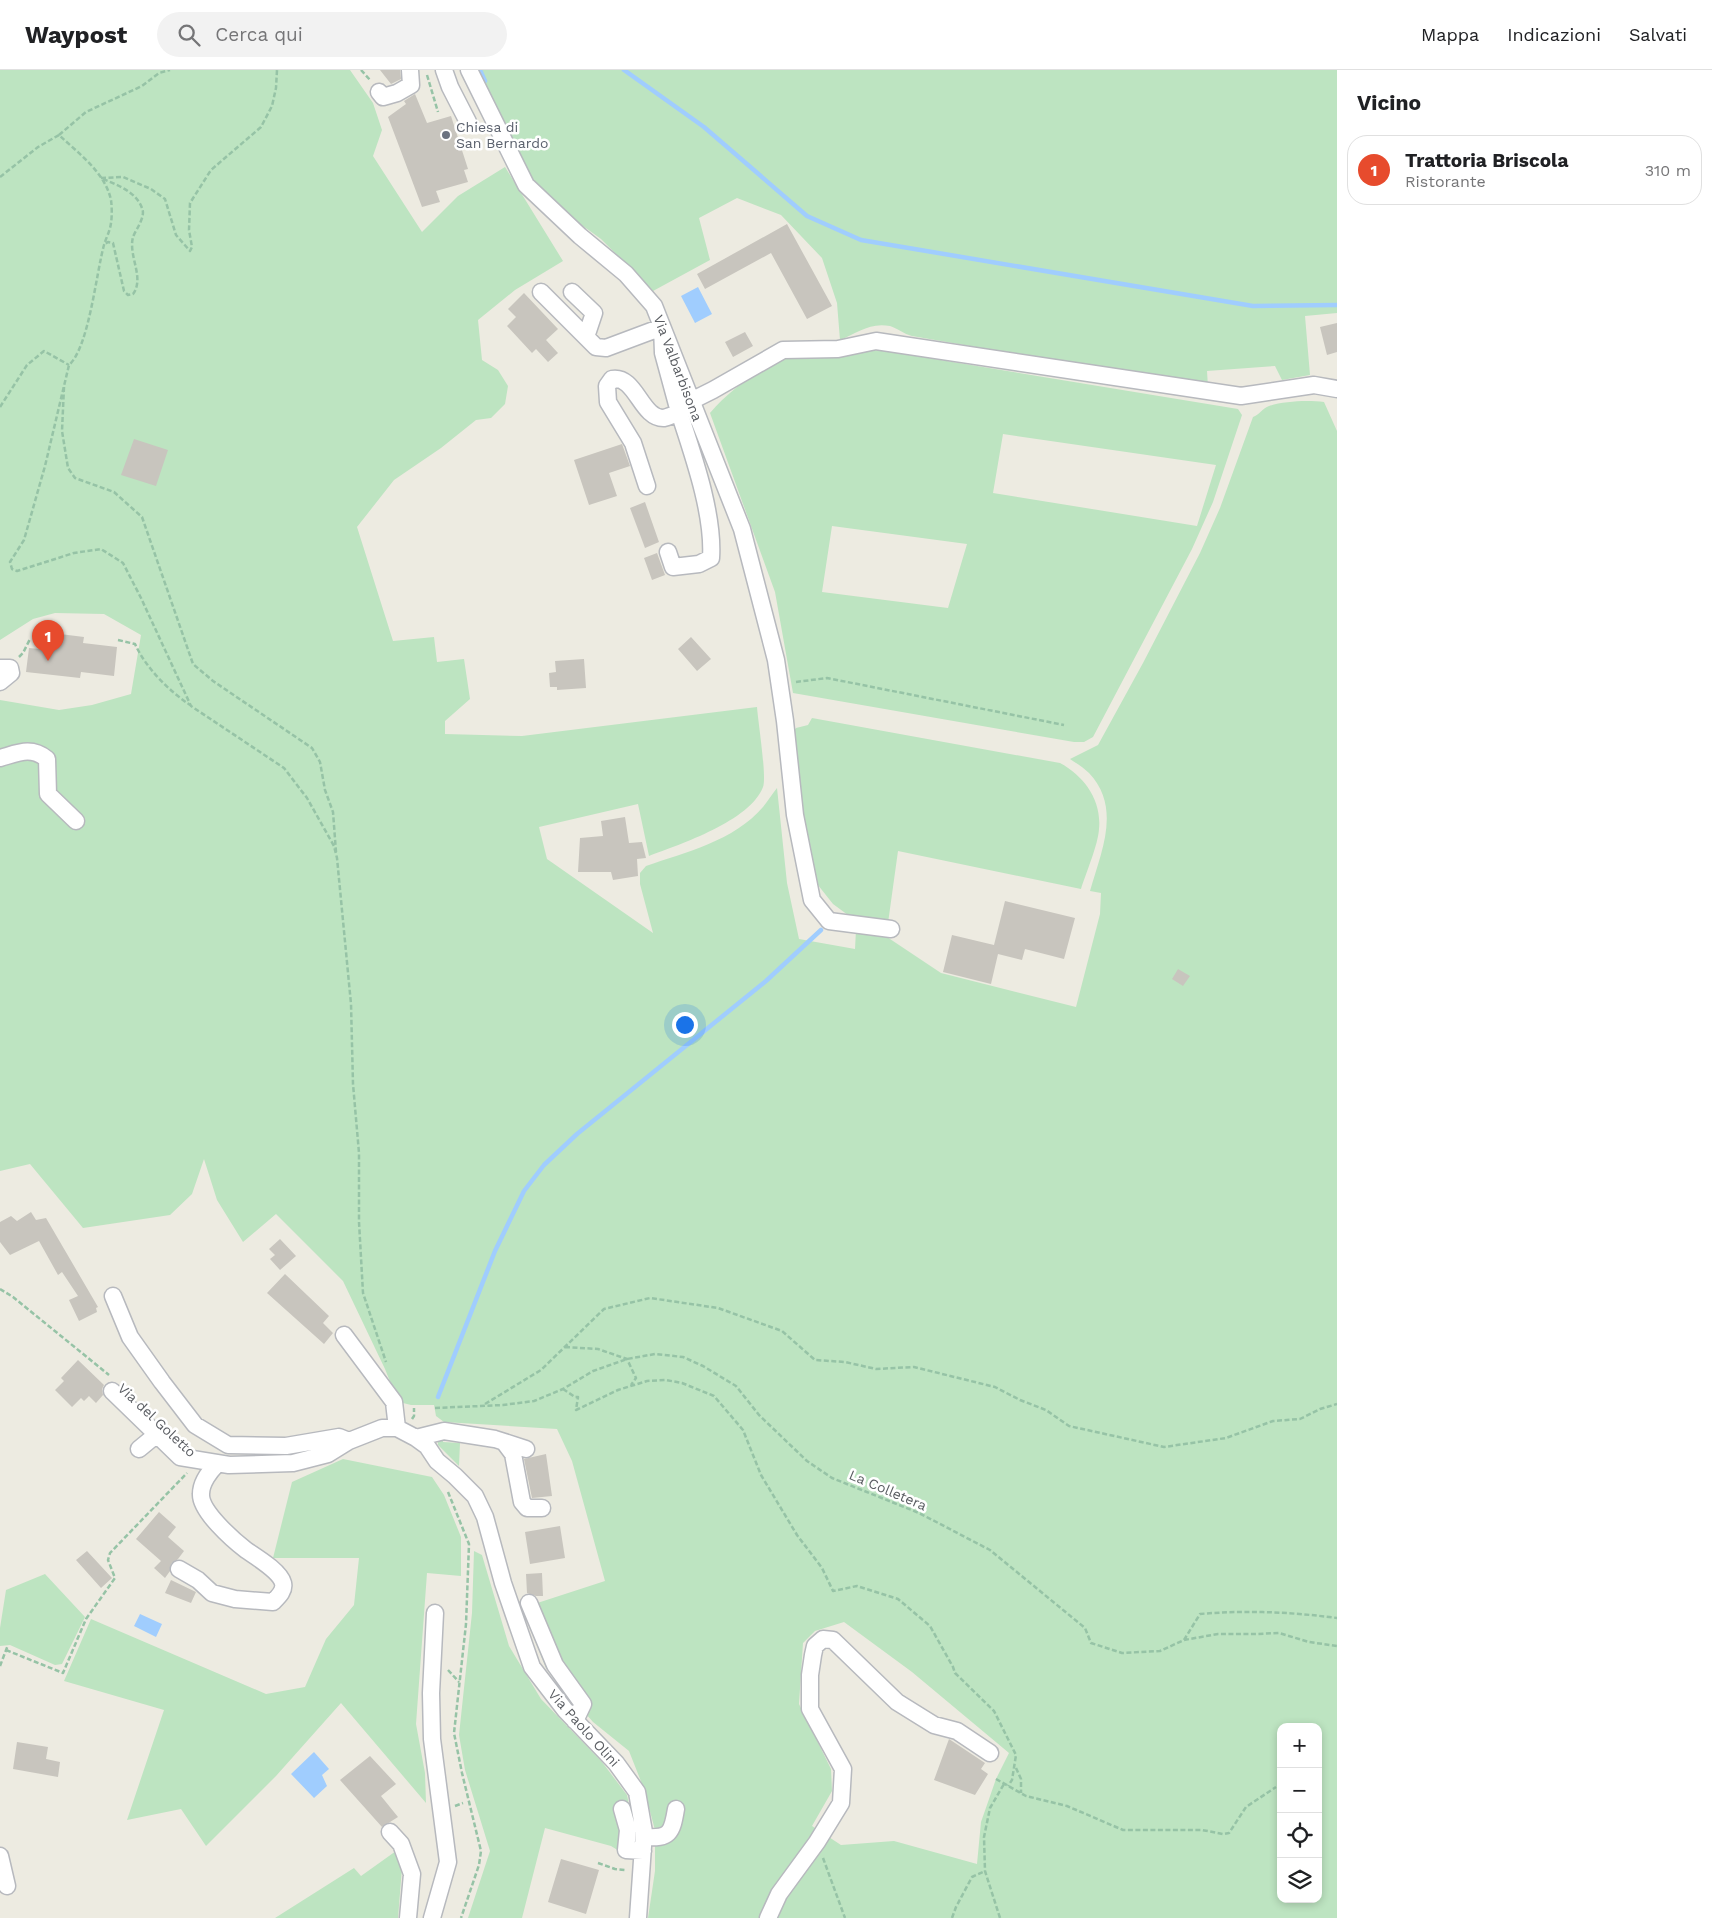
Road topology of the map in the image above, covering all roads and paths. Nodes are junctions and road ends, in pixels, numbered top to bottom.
1 (170, 70) edge
2 (277, 70) edge
3 (410, 70) edge
4 (444, 70) edge
5 (469, 70) edge
6 (427, 74) dead end
7 (379, 92) dead end
8 (438, 112) dead end
9 (468, 122) dead end
10 (59, 135) junction
11 (0, 177) edge
12 (101, 178) junction
13 (104, 245) junction
14 (541, 292) dead end
15 (572, 292) dead end
16 (662, 327) junction
17 (586, 337) junction
18 (69, 365) junction
19 (65, 380) junction
20 (1337, 390) edge
21 (0, 407) edge
22 (685, 407) junction
23 (648, 486) dead end
24 (668, 552) dead end
25 (30, 639) dead end
26 (118, 640) dead end
27 (5, 668) edge
28 (0, 682) edge
29 (786, 684) junction
30 (191, 706) junction
31 (1064, 725) dead end
32 (0, 758) edge
33 (76, 821) dead end
34 (337, 858) junction
35 (891, 929) dead end
36 (0, 1289) edge
37 (113, 1296) dead end
38 (344, 1335) dead end
39 (565, 1347) junction
40 (627, 1359) junction
41 (386, 1364) dead end
42 (113, 1385) joint
43 (630, 1386) junction
44 (563, 1389) junction
45 (1337, 1404) edge
46 (484, 1405) junction
47 (435, 1408) dead end
48 (397, 1428) junction
49 (156, 1435) junction
50 (349, 1441) junction
51 (422, 1442) junction
52 (504, 1442) junction
53 (139, 1449) dead end
54 (526, 1449) dead end
55 (200, 1460) junction
56 (217, 1464) junction
57 (447, 1488) dead end
58 (542, 1508) dead end
59 (179, 1570) dead end
60 (529, 1603) dead end
61 (435, 1613) dead end
62 (1337, 1618) edge
63 (1184, 1640) junction
64 (8, 1645) dead end
65 (1337, 1646) edge
66 (6, 1650) junction
67 (0, 1666) edge
68 (448, 1671) dead end
69 (459, 1682) junction
70 (576, 1721) junction
71 (990, 1753) dead end
72 (1015, 1767) junction
73 (996, 1779) dead end
74 (1004, 1784) junction
75 (1008, 1786) junction
76 (1276, 1787) dead end
77 (1021, 1793) junction
78 (622, 1809) dead end
79 (676, 1809) dead end
80 (390, 1832) dead end
81 (819, 1838) junction
82 (643, 1844) junction
83 (0, 1856) edge
84 (598, 1863) dead end
85 (641, 1871) junction
86 (985, 1871) junction
87 (7, 1886) dead end
88 (408, 1918) edge
89 (432, 1918) edge
90 (461, 1918) edge
91 (638, 1918) edge
92 (768, 1918) edge
93 (845, 1918) edge
94 (952, 1918) edge
95 (1000, 1918) edge

1 - 10 path
2 - 12 path
3 - 7 street
4 - 9 street
5 - 16 street, Via Valbarbisona
6 - 8 path
10 - 11 path
10 - 12 path
12 - 13 path
12 - 13 path
13 - 18 path
14 - 17 street
15 - 17 street
16 - 17 street
16 - 22 street, Via Valbarbisona
18 - 19 path
18 - 21 path
19 - 30 path
19 - 34 path
20 - 22 street
22 - 23 street
22 - 24 street
22 - 29 street, Via Valbarbisona
25 - 27 path
26 - 30 path
27 - 28 street
29 - 31 path
29 - 35 street, Via Valbarbisona
30 - 34 path
32 - 33 street
34 - 41 path
36 - 42 path, Via del Goletto
37 - 50 street
38 - 48 street
39 - 40 path
39 - 45 path
39 - 46 path
40 - 43 path
40 - 44 path, La Colletera
40 - 63 path, La Colletera
42 - 49 street, Via del Goletto
43 - 44 path
43 - 72 path
44 - 46 path, La Colletera
46 - 47 path, La Colletera
48 - 50 street, Via del Goletto
48 - 51 street
49 - 53 street
49 - 55 street, Via del Goletto
50 - 56 street, Via del Goletto
51 - 52 street
51 - 70 street, Via Paolo Olini
52 - 54 street
52 - 58 street
55 - 56 street, Via del Goletto
55 - 66 path
56 - 59 street
57 - 69 path
60 - 70 street
61 - 89 street
62 - 63 path
63 - 65 path, La Colletera
64 - 66 path
66 - 67 path
68 - 69 path
69 - 90 path
70 - 82 street, Via Paolo Olini
71 - 81 street
72 - 75 path
72 - 77 path
73 - 74 path
74 - 75 path
74 - 86 path
75 - 77 path
76 - 77 path
78 - 82 street
79 - 82 street
80 - 88 street
81 - 92 street
81 - 93 path
82 - 85 street, Via Paolo Olini
83 - 87 street
84 - 85 path
85 - 91 street, Via Paolo Olini
86 - 94 path
86 - 95 path

